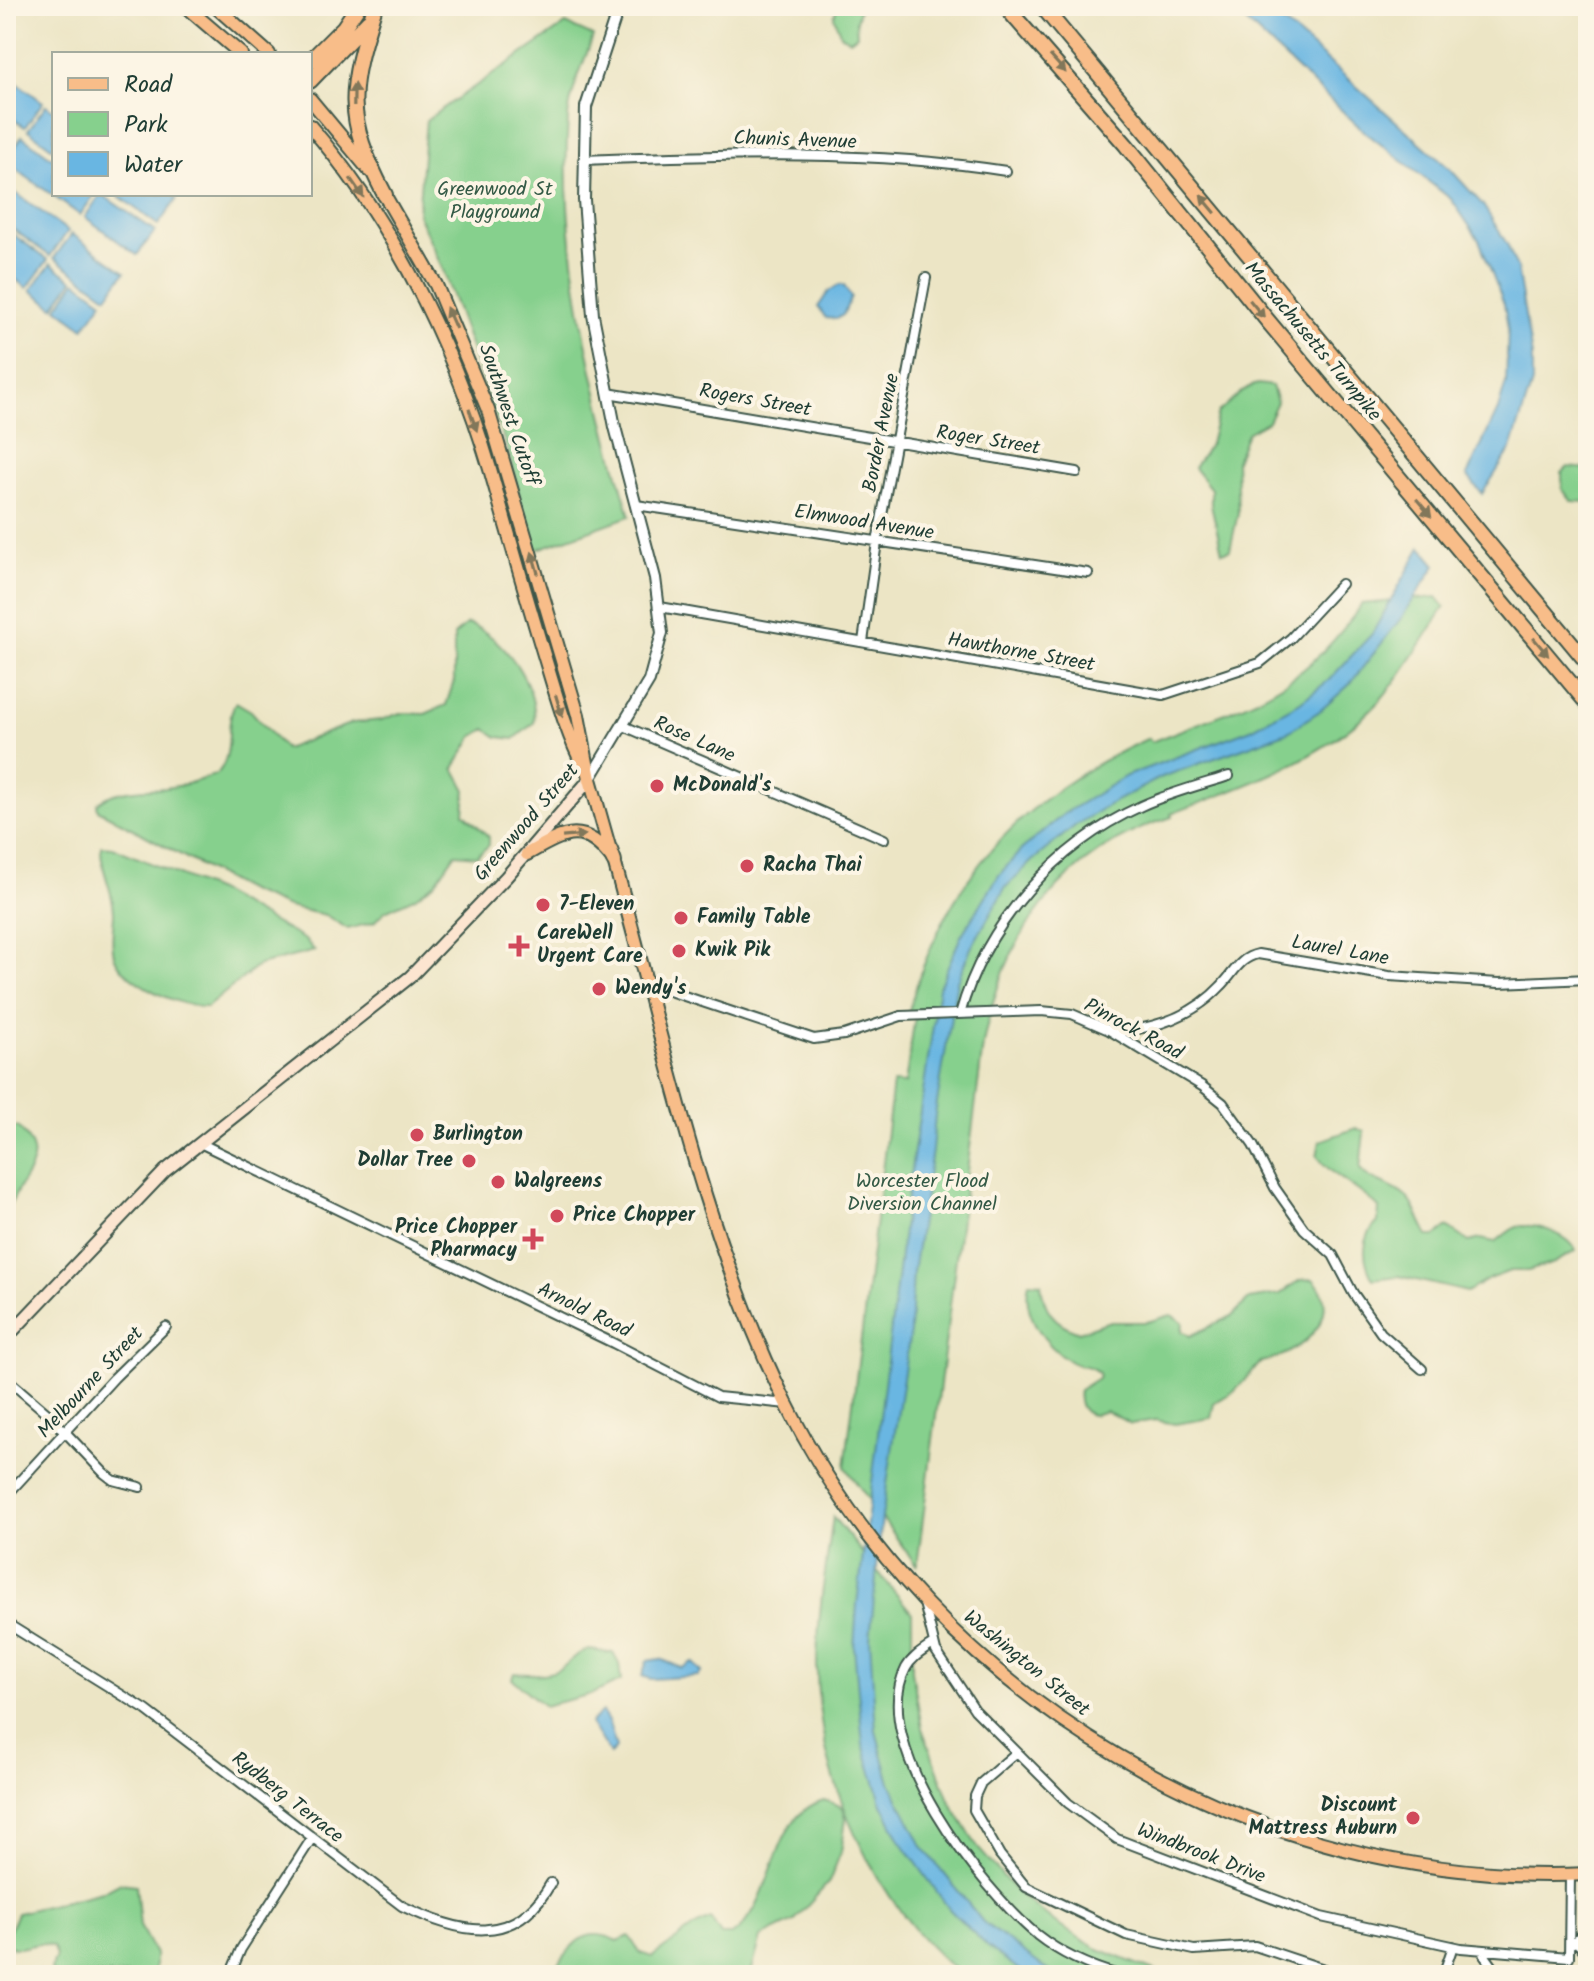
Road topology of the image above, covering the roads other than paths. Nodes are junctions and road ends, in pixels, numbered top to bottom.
1 (185, 6) edge
2 (215, 6) edge
3 (358, 6) edge
4 (375, 6) edge
5 (619, 6) edge
6 (1005, 6) edge
7 (1042, 6) edge
8 (239, 52) edge
9 (267, 52) edge
10 (312, 59) edge
11 (312, 79) edge
12 (312, 101) edge
13 (312, 129) edge
14 (583, 160) junction
15 (1006, 171) dead end
16 (385, 195) junction
17 (926, 278) dead end
18 (608, 393) junction
19 (895, 442) junction
20 (1077, 472) dead end
21 (636, 505) junction
22 (877, 542) junction
23 (1088, 573) dead end
24 (1341, 584) dead end
25 (660, 607) junction
26 (863, 642) junction
27 (1588, 663) edge
28 (1588, 704) edge
29 (624, 726) junction
30 (1229, 776) dead end
31 (590, 779) junction
32 (884, 839) dead end
33 (527, 854) junction
34 (612, 855) junction
35 (1588, 979) edge
36 (648, 984) junction
37 (958, 1014) junction
38 (1112, 1032) junction
39 (200, 1143) junction
40 (696, 1159) joint
41 (166, 1327) dead end
42 (6, 1338) edge
43 (1422, 1369) dead end
44 (6, 1378) edge
45 (787, 1404) junction
46 (65, 1432) junction
47 (140, 1487) dead end
48 (6, 1496) edge
49 (924, 1602) junction
50 (6, 1623) edge
51 (933, 1644) junction
52 (1017, 1752) junction
53 (312, 1838) junction
54 (1588, 1874) edge
55 (1570, 1875) junction
56 (551, 1883) dead end
57 (1588, 1928) edge
58 (1572, 1942) junction
59 (1453, 1946) junction
60 (1481, 1950) junction
61 (1588, 1966) edge
62 (230, 1975) edge
63 (1119, 1975) edge
64 (1342, 1975) edge
65 (1443, 1975) edge
66 (1499, 1975) edge

1 - 8 main road
2 - 9 main road
3 - 10 highway
4 - 11 highway
16 -> 4 highway
5 - 14 street, Greenwood Street
6 -> 28 highway, Massachusetts Turnpike
27 -> 7 highway, Massachusetts Turnpike
12 - 16 main road, Southwest Cutoff
13 -> 31 main road, Southwest Cutoff
14 - 15 street, Chunis Avenue
14 - 18 street, Greenwood Street
31 -> 16 main road, Southwest Cutoff
17 - 19 street, Border Avenue
18 - 19 street, Rogers Street
18 - 21 street, Greenwood Street
19 - 20 street, Roger Street
19 - 22 street, Border Avenue
21 - 22 street, Elmwood Avenue
21 - 25 street, Greenwood Street
22 - 23 street, Elmwood Avenue
22 - 26 street, Border Avenue
24 - 26 street, Hawthorne Street
25 - 26 street, Hawthorne Street
25 - 29 street, Greenwood Street
29 - 31 street, Greenwood Street
29 - 32 street, Rose Lane
30 - 37 street
31 - 33 main road, Greenwood Street
31 - 34 main road, Southwest Cutoff
33 -> 34 main road
33 - 39 main road, Greenwood Street
34 - 36 main road, Southwest Cutoff
35 - 38 street, Laurel Lane
36 - 37 street, Pinrock Road
36 - 40 main road, Southwest Cutoff
37 - 38 street, Pinrock Road
38 - 43 street, Pinrock Road
39 - 42 main road, Greenwood Street
39 - 45 street, Arnold Road
40 - 45 main road, Washington Street
41 - 46 street, Melbourne Street
44 - 46 street
45 - 49 main road, Washington Street
46 - 47 street
46 - 48 street, Melbourne Street
49 - 51 street, Windbrook Drive
49 - 55 main road, Washington Street
50 - 53 street, Rydberg Terrace
51 - 52 street, Windbrook Drive
51 - 63 street
52 - 59 street, Windbrook Drive
52 - 64 street
53 - 56 street, Rydberg Terrace
53 - 62 street
54 - 55 main road, Washington Street
55 - 58 street
57 - 58 street
58 - 60 street, Windbrook Drive
58 - 61 street
59 - 60 street, Windbrook Drive
59 - 65 street
60 - 66 street

